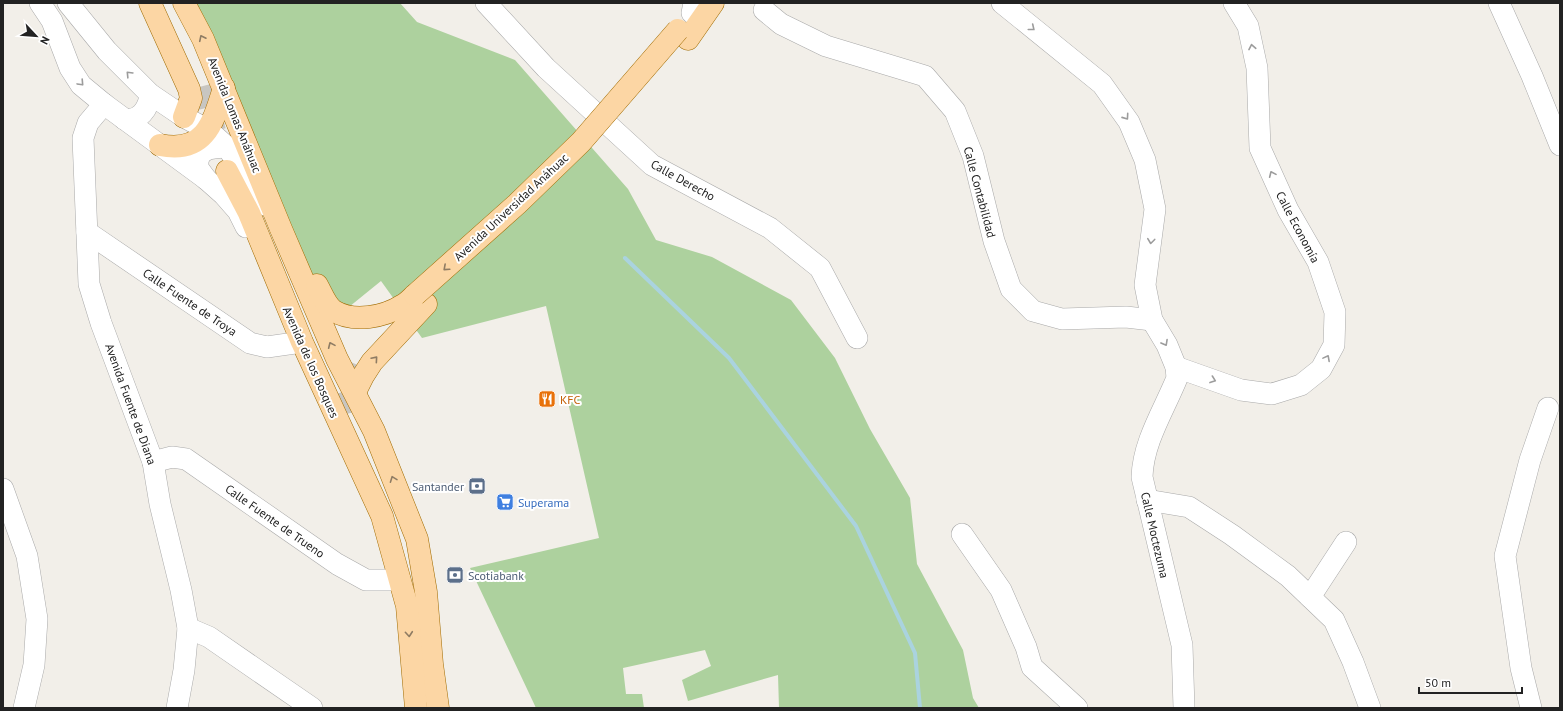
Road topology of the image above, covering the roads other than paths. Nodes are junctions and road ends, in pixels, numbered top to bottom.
1 (40, 3) edge
2 (68, 3) edge
3 (150, 3) edge
4 (163, 3) edge
5 (184, 3) edge
6 (486, 3) edge
7 (1002, 3) edge
8 (1234, 3) edge
9 (1499, 3) edge
10 (704, 6) edge
11 (764, 10) dead end
12 (213, 87) junction
13 (150, 94) junction
14 (104, 104) junction
15 (184, 117) junction
16 (124, 119) junction
17 (208, 130) junction
18 (1560, 145) edge
19 (160, 146) junction
20 (227, 147) junction
21 (227, 171) dead end
22 (206, 179) junction
23 (281, 229) junction
24 (87, 232) junction
25 (297, 267) junction
26 (415, 302) junction
27 (290, 311) junction
28 (1152, 320) junction
29 (857, 338) dead end
30 (302, 342) junction
31 (353, 362) tunnel mouth
32 (1176, 367) junction
33 (355, 392) junction
34 (1548, 408) dead end
35 (346, 414) tunnel mouth
36 (154, 462) junction
37 (3, 489) edge
38 (1147, 500) junction
39 (962, 534) dead end
40 (1346, 542) dead end
41 (400, 580) junction
42 (1310, 597) junction
43 (407, 606) junction
44 (188, 628) junction
45 (24, 708) edge
46 (177, 708) edge
47 (312, 708) edge
48 (416, 708) edge
49 (438, 708) edge
50 (1077, 708) edge
51 (1184, 708) edge
52 (1370, 708) edge
53 (1531, 708) edge

1 -> 14 street, Avenida de los Bosques
13 -> 2 street
3 - 15 main road
4 - 12 main road, Avenida Lomas Anáhuac
12 -> 5 main road, Avenida Lomas Anáhuac
6 - 29 street, Calle Derecho
7 -> 28 street
32 -> 8 street, Calle Economía
9 - 18 street
10 - 26 main road, Avenida Universidad Anáhuac
11 - 28 street, Calle Contabilidad
12 - 17 main road
12 - 23 main road, Avenida Lomas Anáhuac
13 - 15 street
13 - 16 street
14 - 16 street, Avenida de los Bosques
14 - 24 street, Avenida Fuente de Diana
15 - 17 street
16 - 19 street, Avenida de los Bosques
17 - 19 main road
17 - 20 street
19 - 22 street, Avenida de los Bosques
20 - 22 street
20 - 23 street
21 - 27 main road
22 - 27 street, Avenida de los Bosques
23 - 25 main road
24 - 30 street, Calle Fuente de Troya
24 - 36 street, Avenida Fuente de Diana
25 - 26 main road, Avenida Universidad Anáhuac
33 -> 25 main road
26 - 31 main road
33 -> 26 main road, Avenida Universidad Anáhuac
27 - 30 main road, Avenida de los Bosques
28 -> 32 street
30 - 41 main road, Avenida de los Bosques
32 - 38 street, Calle Moctezuma
49 -> 33 main road
34 - 53 street
35 - 43 main road
36 - 41 street, Calle Fuente de Trueno
36 - 44 street, Avenida Fuente de Diana
37 - 45 street
38 - 42 street
38 - 51 street, Calle Moctezuma
39 - 50 street
40 - 42 street
41 - 43 main road, Avenida de los Bosques
42 - 52 street
43 -> 48 main road, Avenida de los Bosques
44 - 46 street, Avenida Fuente de Diana
44 - 47 street

